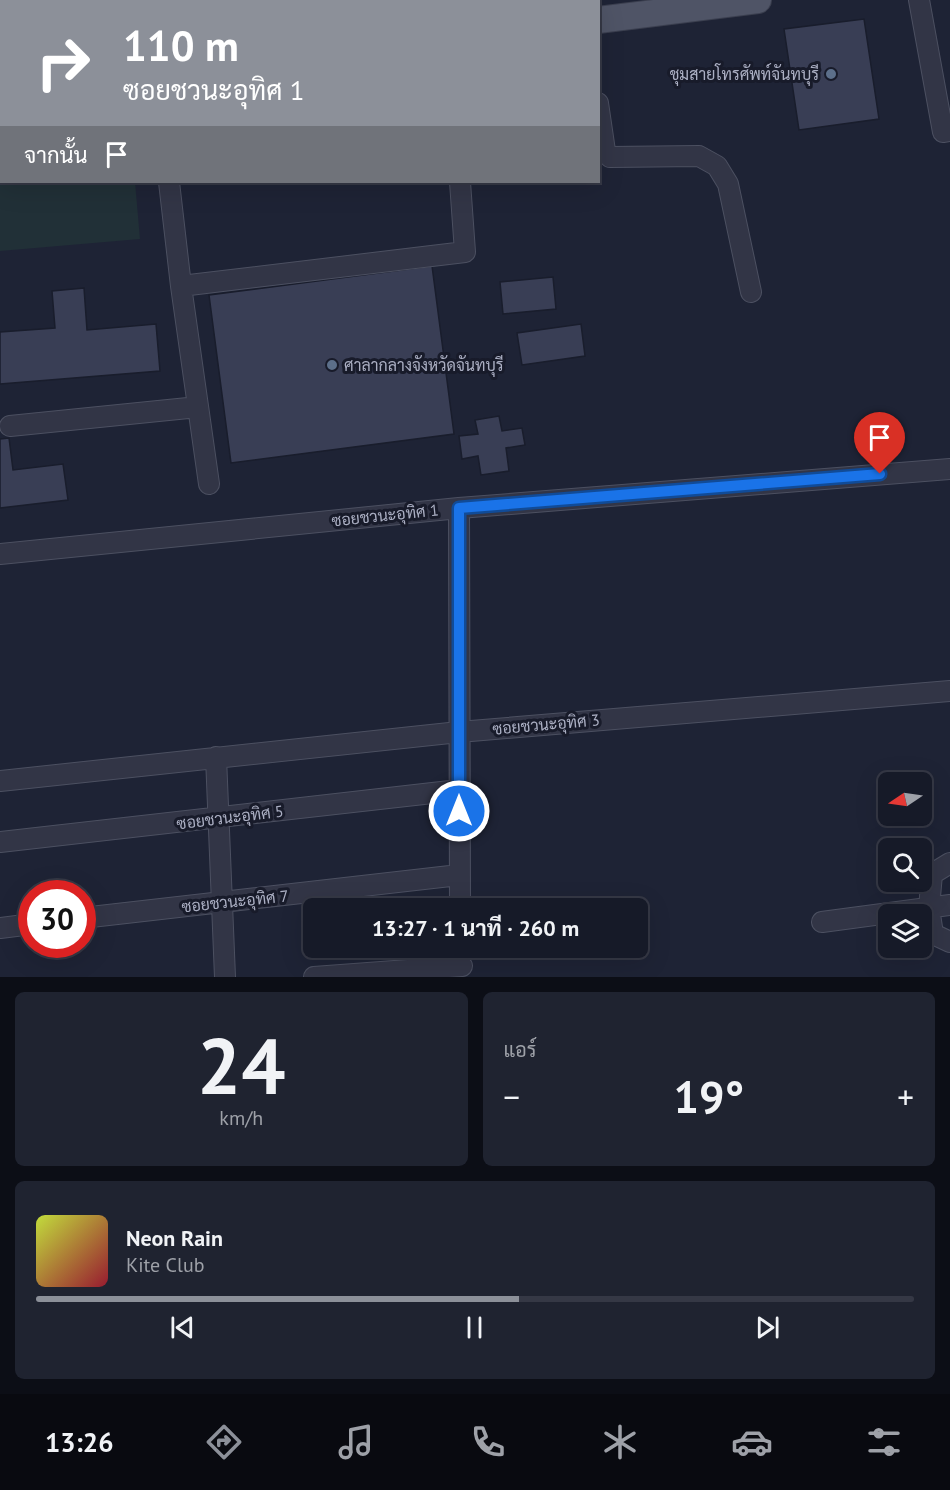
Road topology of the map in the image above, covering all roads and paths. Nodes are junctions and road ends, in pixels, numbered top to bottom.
1 (758, 0) edge
2 (919, 0) edge
3 (600, 20) edge
4 (600, 117) edge
5 (950, 131) edge
6 (169, 183) edge
7 (460, 183) edge
8 (181, 286) junction
9 (751, 292) dead end
10 (198, 407) junction
11 (10, 426) dead end
12 (950, 469) edge
13 (209, 484) dead end
14 (459, 508) junction
15 (0, 554) edge
16 (950, 692) edge
17 (459, 732) junction
18 (216, 757) junction
19 (0, 781) edge
20 (459, 790) junction
21 (219, 819) junction
22 (0, 842) edge
23 (950, 863) edge
24 (459, 875) junction
25 (460, 898) edge
26 (222, 902) junction
27 (929, 904) edge
28 (950, 905) edge
29 (932, 908) edge
30 (878, 915) edge
31 (96, 916) edge
32 (822, 922) dead end
33 (18, 926) edge
34 (0, 928) edge
35 (932, 928) edge
36 (950, 942) edge
37 (462, 964) edge
38 (336, 976) edge
39 (225, 977) edge
40 (314, 977) edge

1 - 3 main road
2 - 5 street
4 - 9 street
6 - 8 street
7 - 8 street
8 - 10 street
10 - 11 street
10 - 13 street
12 - 14 street, ซอยชวนะอุทิศ 1
14 - 15 street, ซอยชวนะอุทิศ 1
14 - 17 street
16 - 17 street, ซอยชวนะอุทิศ 3
17 - 18 street, ซอยชวนะอุทิศ 3
17 - 20 street
18 - 19 street, ซอยชวนะอุทิศ 3
18 - 21 street
20 - 21 street, ซอยชวนะอุทิศ 5
20 - 24 street
21 - 22 street, ซอยชวนะอุทิศ 5
21 - 26 street
23 - 27 street
24 - 25 street
24 - 26 street, ซอยชวนะอุทิศ 7
26 - 31 street, ซอยชวนะอุทิศ 7
26 - 39 street
28 - 29 street
30 - 32 street
33 - 34 street
35 - 36 street
37 - 38 street
38 - 40 street

